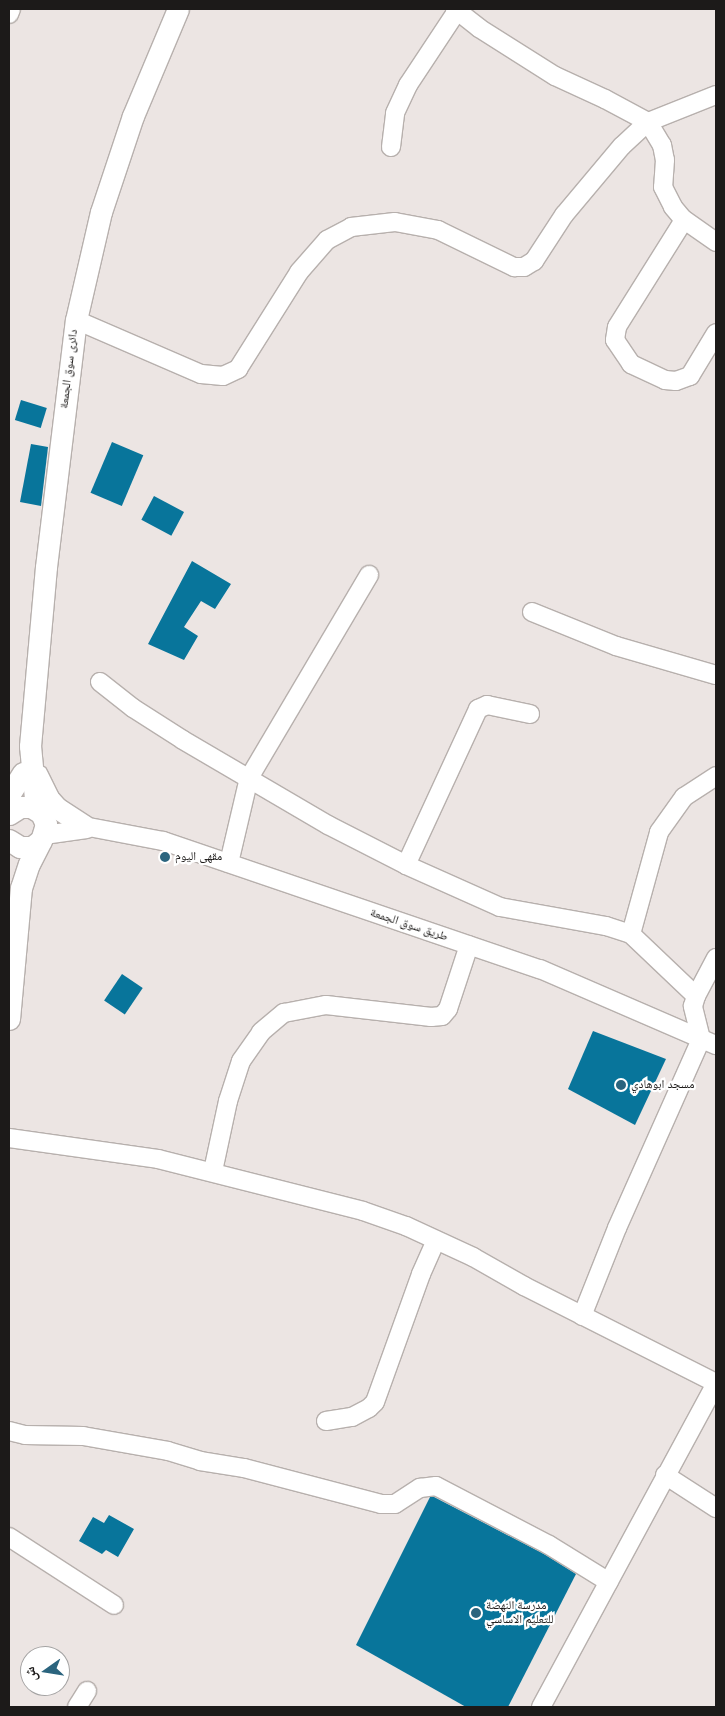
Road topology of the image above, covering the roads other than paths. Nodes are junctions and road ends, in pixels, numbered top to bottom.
1 (11, 9) edge
2 (178, 9) edge
3 (456, 10) edge
4 (9, 14) edge
5 (716, 95) edge
6 (648, 122) junction
7 (391, 147) dead end
8 (684, 220) junction
9 (716, 242) edge
10 (76, 320) junction
11 (716, 333) edge
12 (369, 575) dead end
13 (532, 612) dead end
14 (716, 675) edge
15 (100, 682) dead end
16 (530, 714) dead end
17 (30, 749) junction
18 (716, 776) edge
19 (249, 778) junction
20 (10, 809) edge
21 (38, 811) junction
22 (90, 827) junction
23 (43, 838) junction
24 (9, 841) edge
25 (229, 863) junction
26 (406, 865) junction
27 (18, 914) junction
28 (631, 934) junction
29 (469, 945) junction
30 (716, 958) edge
31 (696, 996) junction
32 (9, 1019) edge
33 (709, 1042) edge
34 (9, 1138) edge
35 (213, 1171) junction
36 (436, 1240) junction
37 (582, 1316) junction
38 (716, 1383) edge
39 (326, 1421) dead end
40 (9, 1431) edge
41 (665, 1476) junction
42 (716, 1508) edge
43 (9, 1537) edge
44 (608, 1582) junction
45 (114, 1605) dead end
46 (87, 1691) dead end
47 (77, 1707) edge
48 (541, 1707) edge

1 - 4 street
2 - 10 main road, دائرى سوق الجمعة
3 - 6 street
3 - 7 street
5 - 6 street
6 - 8 street
6 - 10 street
8 - 9 street
8 - 11 street
10 - 17 main road, دائرى سوق الجمعة
12 - 19 street
13 - 14 street
15 - 19 street
16 - 26 street
17 - 20 main road
17 - 21 main road
17 - 22 main road
18 - 28 street
19 - 25 street
19 - 26 street
20 - 21 main road
21 - 22 street
21 - 23 main road
22 - 23 street
22 - 25 street, طريق سوق الجمعة
23 - 24 main road
23 - 27 main road
24 - 27 main road
25 - 29 street, طريق سوق الجمعة
26 - 28 street
27 - 32 main road
28 - 31 street
29 - 33 street, طريق سوق الجمعة
29 - 35 street
30 - 31 street
31 - 33 street
33 - 37 street
34 - 35 street
35 - 36 street
36 - 37 street
36 - 39 street
37 - 38 street
38 - 41 street
40 - 44 street
41 - 42 street
41 - 44 street
43 - 45 street
44 - 48 street
46 - 47 street

